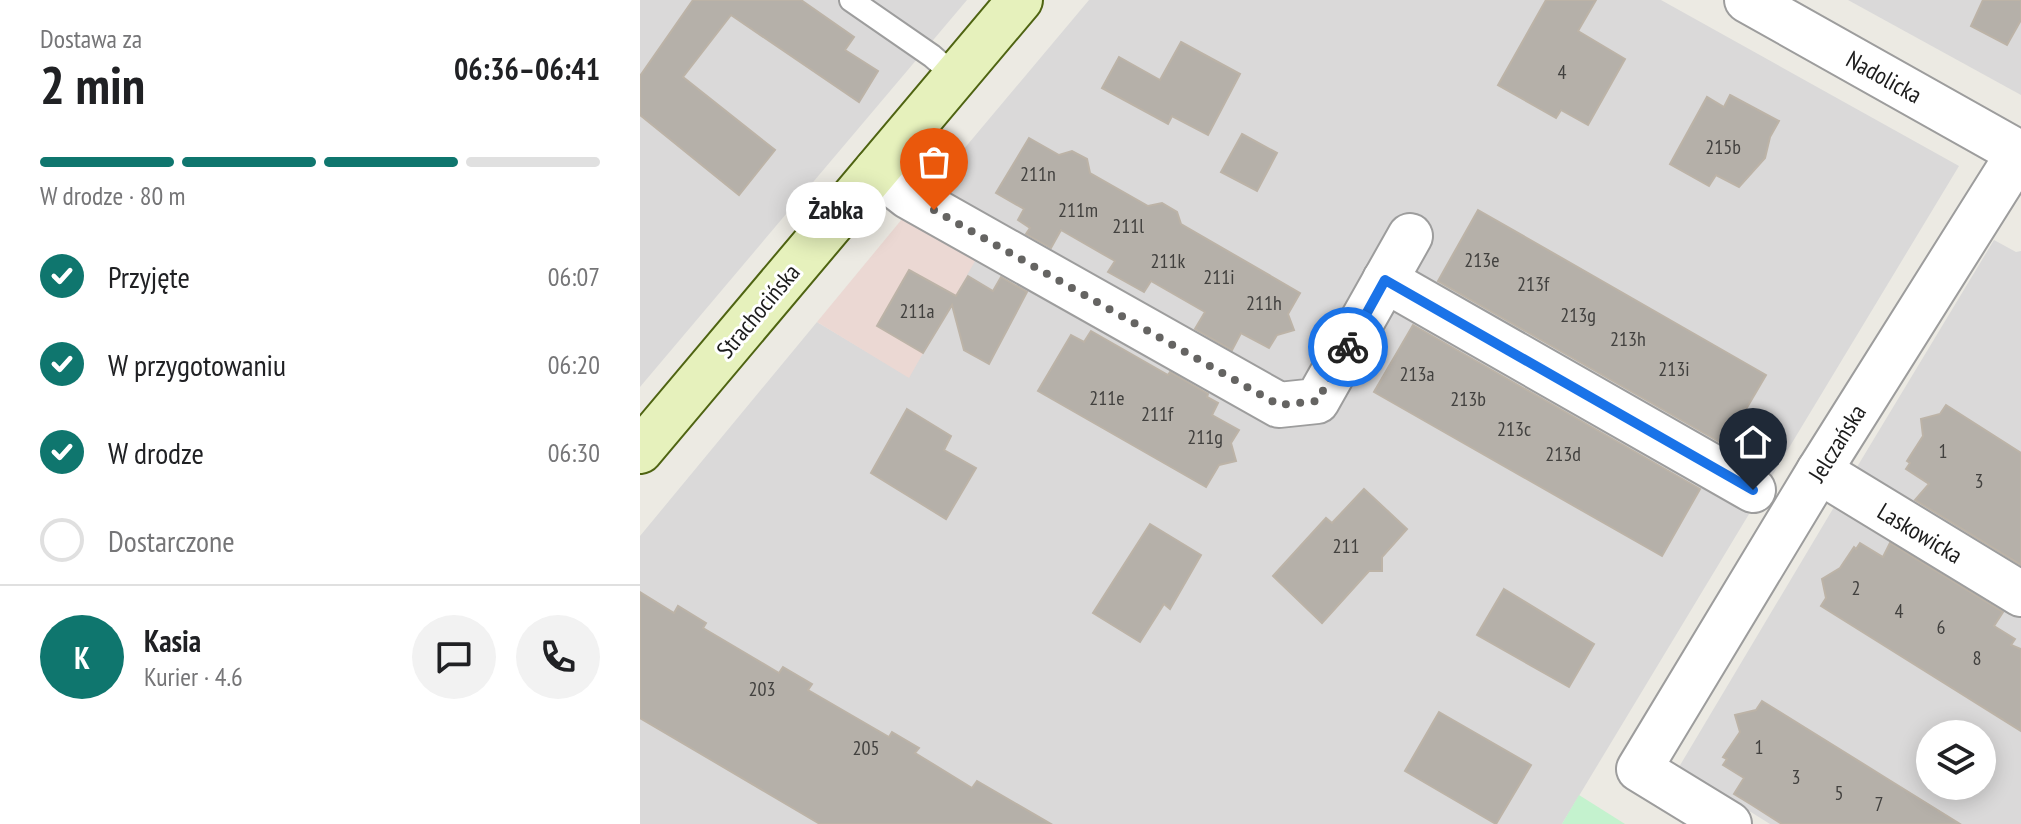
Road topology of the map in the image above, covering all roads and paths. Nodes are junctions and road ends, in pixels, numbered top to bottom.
1 (851, 0) edge
2 (1020, 0) edge
3 (1747, 0) edge
4 (955, 76) junction
5 (2020, 153) edge
6 (876, 171) junction
7 (1410, 236) dead end
8 (1385, 280) junction
9 (640, 451) edge
10 (1819, 471) junction
11 (1753, 490) dead end
12 (2021, 594) edge
13 (1729, 824) edge

1 - 4 lane
2 - 4 main road, Strachocińska
3 - 5 street, Nadolicka
4 - 6 main road, Strachocińska
5 - 10 street, Jelczańska
6 - 8 street
6 - 9 main road, Strachocińska
7 - 8 street
8 - 11 street
10 - 12 street, Laskowicka
10 - 13 street, Jelczańska

